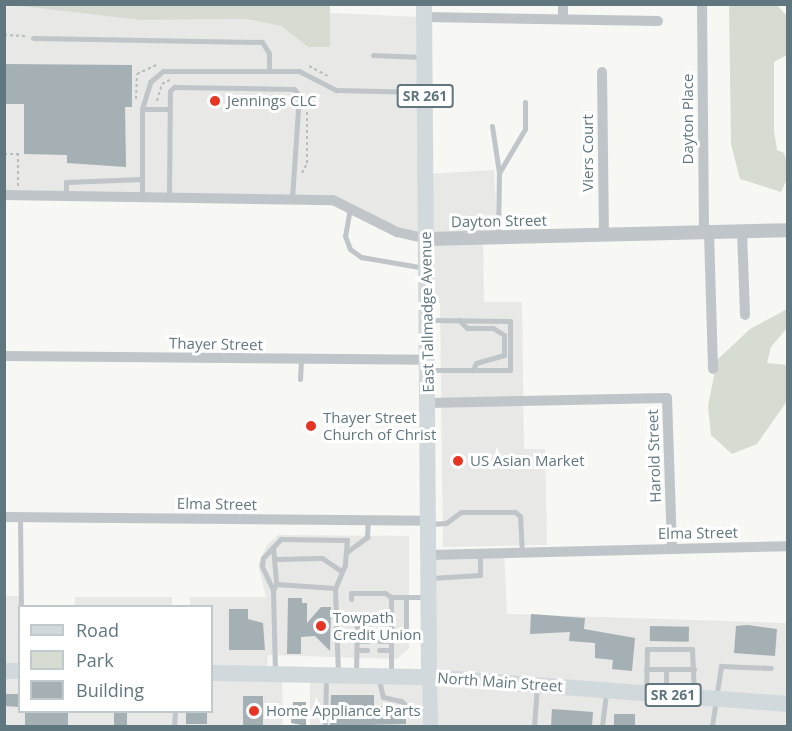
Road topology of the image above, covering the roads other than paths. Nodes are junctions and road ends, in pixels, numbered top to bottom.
1 (563, 4) edge
2 (702, 4) edge
3 (424, 11) edge
4 (563, 18) junction
5 (658, 21) dead end
6 (33, 38) road end
7 (373, 55) dead end
8 (424, 57) junction
9 (268, 71) junction
10 (602, 72) dead end
11 (424, 92) junction
12 (525, 102) dead end
13 (142, 109) junction
14 (168, 109) junction
15 (492, 126) dead end
16 (499, 173) junction
17 (142, 179) junction
18 (4, 195) edge
19 (66, 195) junction
20 (142, 195) junction
21 (169, 196) junction
22 (292, 197) junction
23 (350, 208) junction
24 (788, 230) edge
25 (742, 232) junction
26 (707, 233) junction
27 (604, 235) junction
28 (498, 237) junction
29 (427, 239) junction
30 (427, 268) junction
31 (745, 315) dead end
32 (427, 320) junction
33 (459, 320) junction
34 (4, 356) edge
35 (301, 360) junction
36 (428, 365) junction
37 (713, 369) dead end
38 (472, 370) junction
39 (300, 380) dead end
40 (429, 403) junction
41 (4, 517) edge
42 (20, 517) junction
43 (368, 520) junction
44 (429, 522) junction
45 (788, 546) edge
46 (273, 547) junction
47 (672, 549) junction
48 (348, 551) junction
49 (522, 553) junction
50 (480, 554) junction
51 (429, 555) junction
52 (275, 560) junction
53 (341, 570) junction
54 (429, 578) junction
55 (276, 584) junction
56 (335, 588) junction
57 (273, 590) junction
58 (391, 597) junction
59 (406, 597) junction
60 (428, 597) junction
61 (351, 599) dead end
62 (21, 605) edge
63 (368, 632) dead end
64 (379, 632) dead end
65 (391, 632) junction
66 (406, 639) junction
67 (428, 639) junction
68 (391, 640) junction
69 (357, 641) junction
70 (368, 641) dead end
71 (379, 641) dead end
72 (357, 650) junction
73 (367, 650) dead end
74 (379, 650) dead end
75 (391, 650) junction
76 (771, 668) dead end
77 (646, 669) junction
78 (666, 669) junction
79 (694, 669) junction
80 (213, 673) edge
81 (275, 674) junction
82 (332, 674) junction
83 (356, 675) junction
84 (385, 675) junction
85 (429, 677) junction
86 (537, 685) junction
87 (607, 690) junction
88 (646, 693) junction
89 (666, 694) junction
90 (694, 697) junction
91 (713, 699) junction
92 (788, 704) edge
93 (430, 710) junction
94 (325, 726) edge
95 (430, 726) edge
96 (534, 726) edge
97 (602, 726) edge
98 (712, 726) edge

1 - 4 street
2 - 26 street, Dayton Place
3 - 4 street
3 - 8 main road, East Tallmadge Avenue / SR 261
4 - 5 street
6 - 9 lane
7 - 8 lane
8 - 11 main road, East Tallmadge Avenue / SR 261
9 - 11 lane
9 - 13 lane
10 - 27 street, Viers Court
11 - 29 main road, East Tallmadge Avenue / SR 261
12 - 16 lane
13 - 14 lane
13 - 17 lane
14 - 21 lane
14 - 22 lane
15 - 16 lane
16 - 28 lane
17 - 19 lane
17 - 20 lane
18 - 19 street, Dayton Street
19 - 20 street, Dayton Street
20 - 21 street, Dayton Street
21 - 22 street, Dayton Street
22 - 23 street, Dayton Street
23 - 29 street, Dayton Street
23 - 30 lane
24 - 25 street, Dayton Street
25 - 26 street, Dayton Street
25 - 31 street
26 - 27 street, Dayton Street
26 - 37 street, Dayton Place
27 - 28 street, Dayton Street
28 - 29 street, Dayton Street
29 - 30 main road, East Tallmadge Avenue / SR 261
30 - 32 main road, East Tallmadge Avenue / SR 261
32 - 33 lane
32 - 36 main road, East Tallmadge Avenue / SR 261
33 - 38 lane
33 - 38 lane
34 - 35 street, Thayer Street
35 - 36 street, Thayer Street
35 - 39 lane
36 - 38 lane
36 - 40 main road, East Tallmadge Avenue / SR 261
40 - 44 main road, East Tallmadge Avenue / SR 261
40 - 47 street, Harold Street
41 - 42 street, Elma Street
42 - 43 street, Elma Street
42 - 62 lane
43 - 44 street, Elma Street
43 - 48 lane
44 - 49 lane
44 - 51 main road, East Tallmadge Avenue / SR 261
45 - 47 street, Elma Street
46 - 48 lane
46 - 52 lane
46 - 57 lane
47 - 49 street, Elma Street
48 - 53 lane
49 - 50 street, Elma Street
50 - 51 street, Elma Street
50 - 54 lane
51 - 54 main road, East Tallmadge Avenue / SR 261
52 - 53 lane
52 - 55 lane
53 - 56 lane
54 - 60 main road, East Tallmadge Avenue / SR 261
55 - 56 lane
55 - 57 lane
56 - 82 lane
57 - 81 lane
58 - 59 lane
58 - 61 lane
58 - 65 lane
59 - 60 lane
59 - 66 lane
60 - 67 main road, East Tallmadge Avenue / SR 261
63 - 69 lane
64 - 65 lane
65 - 68 lane
66 - 67 lane
66 - 68 lane
67 - 85 main road, East Tallmadge Avenue / SR 261
68 - 71 lane
68 - 75 lane
69 - 70 lane
69 - 72 lane
72 - 73 lane
72 - 83 lane
74 - 75 lane
75 - 84 lane
76 - 91 lane
77 - 78 lane
77 - 79 lane
77 - 88 lane
78 - 79 lane
78 - 89 lane
79 - 90 lane
80 - 81 main road, North Main Street
81 - 82 main road, North Main Street
82 - 83 main road, North Main Street
82 - 94 lane
83 - 84 main road, North Main Street
84 - 85 main road, North Main Street
84 - 93 lane
85 - 86 main road, North Main Street / SR 261
85 - 93 main road, East Tallmadge Avenue
86 - 87 main road, North Main Street / SR 261
86 - 96 lane
87 - 88 main road, North Main Street / SR 261
87 - 97 lane
88 - 89 main road, North Main Street / SR 261
89 - 90 main road, North Main Street / SR 261
90 - 91 main road, North Main Street / SR 261
91 - 92 main road, North Main Street / SR 261
91 - 98 lane
93 - 95 main road, East Tallmadge Avenue

